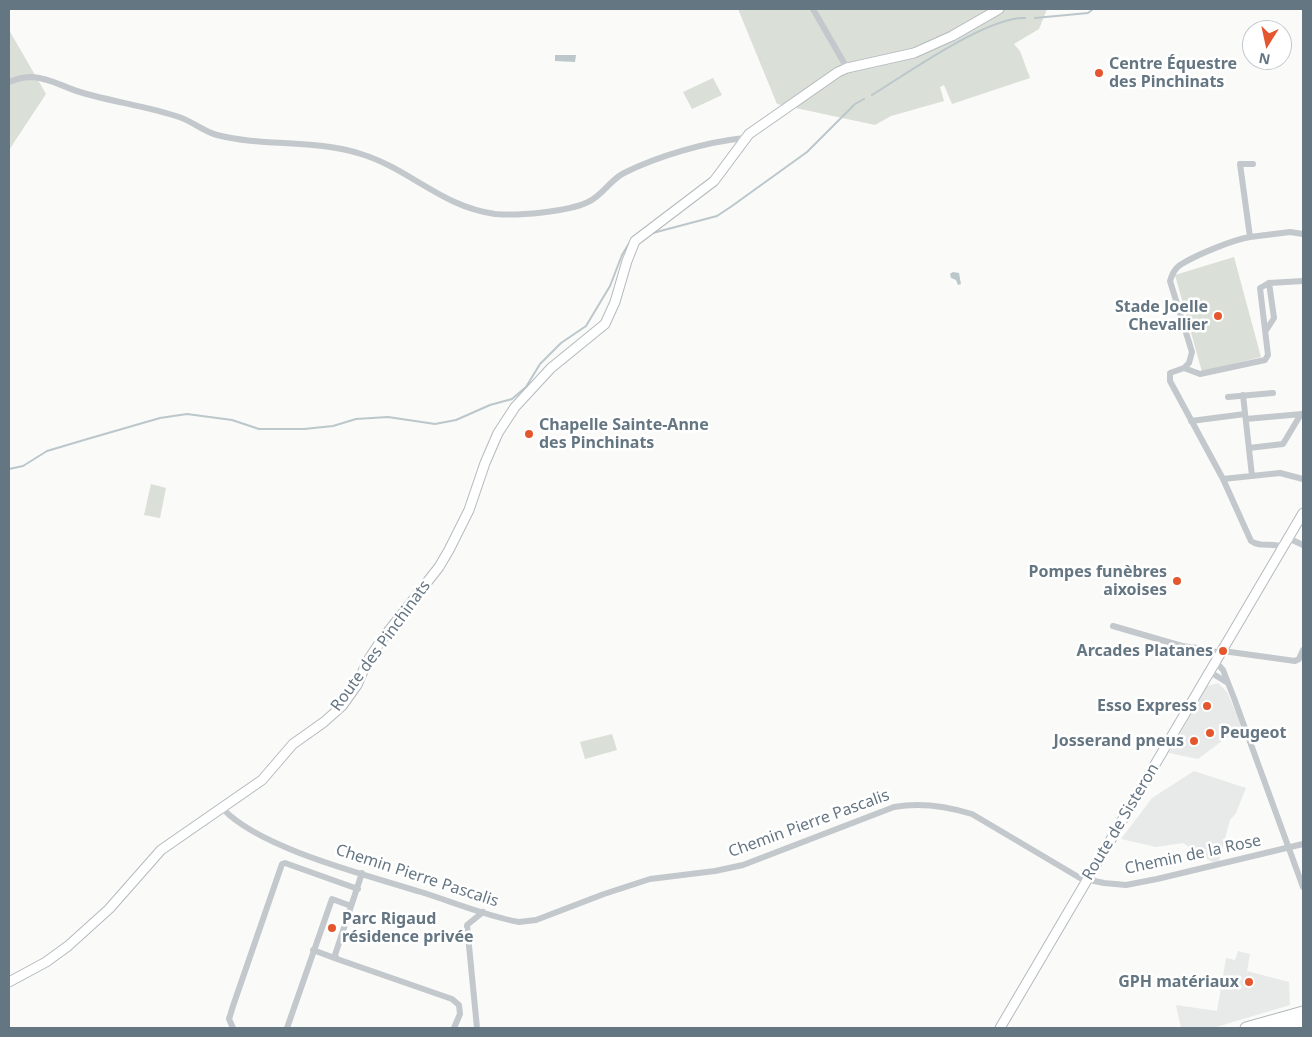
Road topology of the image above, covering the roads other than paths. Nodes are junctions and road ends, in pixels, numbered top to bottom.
1 (813, 9) edge
2 (999, 9) edge
3 (847, 68) junction
4 (9, 82) edge
5 (744, 138) junction
6 (1253, 164) dead end
7 (1303, 234) edge
8 (1250, 237) junction
9 (1303, 281) edge
10 (1269, 283) junction
11 (1266, 332) junction
12 (1184, 368) junction
13 (1273, 393) dead end
14 (1243, 395) junction
15 (1228, 397) dead end
16 (1302, 414) edge
17 (1246, 417) junction
18 (1191, 421) junction
19 (1249, 448) junction
20 (1252, 476) junction
21 (1223, 479) junction
22 (1303, 479) edge
23 (1303, 513) edge
24 (1288, 538) junction
25 (1303, 545) edge
26 (1283, 547) junction
27 (1113, 626) dead end
28 (1303, 650) edge
29 (1220, 656) junction
30 (1210, 672) junction
31 (1229, 684) junction
32 (223, 809) junction
33 (1303, 844) edge
34 (1289, 848) junction
35 (362, 873) junction
36 (1087, 880) junction
37 (1303, 887) edge
38 (358, 889) junction
39 (351, 906) junction
40 (483, 912) junction
41 (313, 950) junction
42 (337, 959) junction
43 (9, 982) edge
44 (1303, 1012) edge
45 (1284, 1017) junction
46 (1303, 1021) edge
47 (234, 1028) edge
48 (287, 1028) edge
49 (454, 1028) edge
50 (477, 1028) edge
51 (1000, 1028) edge
52 (1236, 1028) edge
53 (1246, 1028) edge
54 (1276, 1028) edge

1 - 3 street
2 - 3 street, Route des Pinchinats
3 - 5 street, Route des Pinchinats
4 - 5 street
5 - 32 street, Route des Pinchinats
6 - 8 street
7 - 8 street
8 - 12 street
9 - 10 street
10 - 11 street
10 - 11 street
11 - 12 street
12 - 18 street
13 - 14 street
14 - 15 street
14 - 17 street
16 - 17 street
16 - 19 street
17 - 18 street
17 - 19 street
18 - 21 street
19 - 20 street
20 - 21 street
20 - 22 street
21 - 26 street
23 - 24 street, Route de Sisteron
24 - 25 street
24 - 26 street, Route de Sisteron
26 - 29 street, Route de Sisteron
27 - 29 street
28 - 29 street
29 - 30 street, Route de Sisteron
29 - 31 street
30 - 31 street
30 - 36 street, Route de Sisteron
31 - 34 street
32 - 35 street, Chemin Pierre Pascalis
32 - 43 street, Route des Pinchinats
33 - 34 street, Chemin de la Rose
34 - 36 street, Chemin de la Rose
34 - 37 street
35 - 38 street
35 - 40 street, Chemin Pierre Pascalis
36 - 40 street, Chemin Pierre Pascalis
36 - 51 street, Route de Sisteron
38 - 39 street
38 - 47 street
39 - 41 street
39 - 42 street
40 - 50 street
41 - 42 street
41 - 48 street
42 - 49 street
44 - 45 highway
45 - 52 highway
45 - 53 highway
46 - 54 highway

